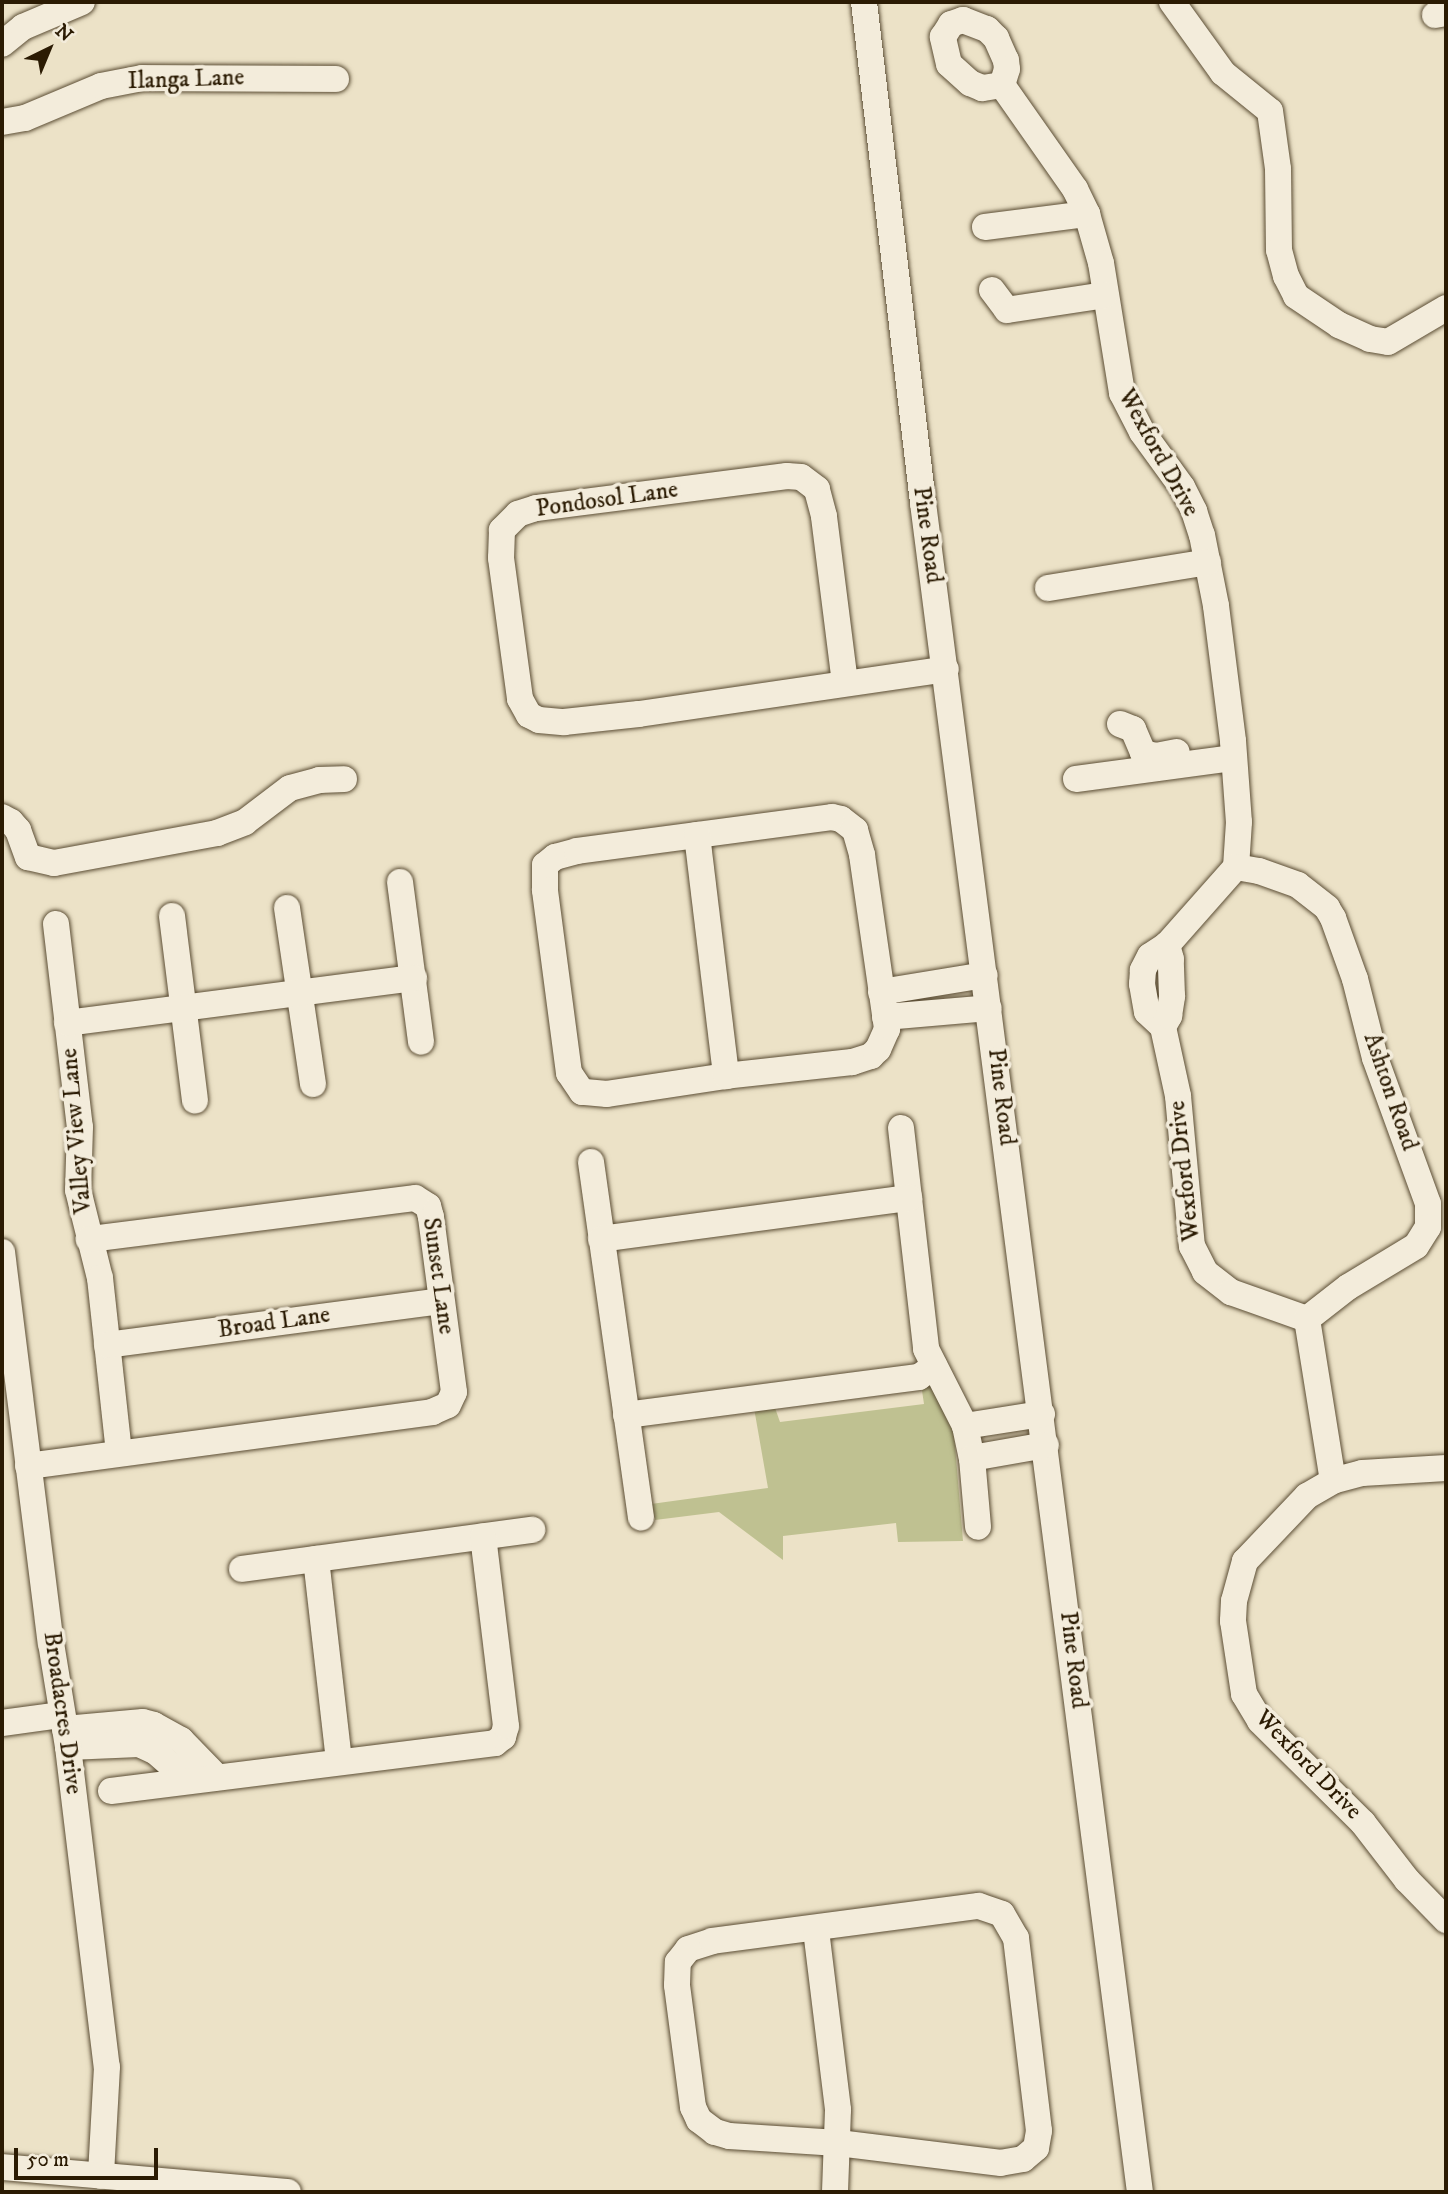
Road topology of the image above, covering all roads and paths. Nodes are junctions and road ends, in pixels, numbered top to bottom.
1 (82, 2) edge
2 (864, 2) edge
3 (1171, 2) edge
4 (2, 44) edge
5 (336, 79) dead end
6 (1002, 85) dead end
7 (2, 122) edge
8 (1087, 214) junction
9 (985, 227) dead end
10 (992, 290) dead end
11 (1105, 295) junction
12 (1446, 308) edge
13 (1208, 562) junction
14 (1048, 588) dead end
15 (946, 669) junction
16 (845, 683) junction
17 (1120, 724) dead end
18 (1234, 750) junction
19 (344, 779) dead end
20 (1076, 779) dead end
21 (2, 817) edge
22 (697, 835) junction
23 (1236, 867) junction
24 (400, 882) dead end
25 (287, 908) dead end
26 (172, 916) dead end
27 (55, 925) dead end
28 (985, 975) junction
29 (414, 978) junction
30 (300, 994) junction
31 (883, 1004) junction
32 (989, 1008) junction
33 (183, 1009) junction
34 (66, 1023) junction
35 (421, 1042) dead end
36 (726, 1076) junction
37 (313, 1084) dead end
38 (195, 1101) dead end
39 (901, 1128) dead end
40 (591, 1162) dead end
41 (909, 1198) junction
42 (89, 1239) junction
43 (601, 1239) junction
44 (2, 1252) edge
45 (441, 1301) junction
46 (1307, 1319) junction
47 (107, 1346) junction
48 (934, 1366) junction
49 (1042, 1414) junction
50 (626, 1415) junction
51 (965, 1426) junction
52 (1046, 1446) junction
53 (119, 1453) junction
54 (972, 1458) junction
55 (28, 1466) junction
56 (1446, 1468) edge
57 (1333, 1481) junction
58 (641, 1517) dead end
59 (978, 1527) dead end
60 (532, 1530) dead end
61 (483, 1536) junction
62 (316, 1559) junction
63 (242, 1569) dead end
64 (2, 1723) edge
65 (65, 1730) junction
66 (339, 1761) junction
67 (217, 1777) junction
68 (189, 1781) junction
69 (111, 1791) dead end
70 (1446, 1920) edge
71 (816, 1930) junction
72 (837, 2150) junction
73 (2, 2167) edge
74 (101, 2176) junction
75 (288, 2192) edge
76 (821, 2192) edge
77 (835, 2192) edge
78 (1140, 2192) edge

1 - 4 street
2 - 15 street, Pine Road
3 - 12 street
5 - 7 street, Ilanga Lane
6 - 8 street, Wexford Drive
8 - 9 street
8 - 11 street, Wexford Drive
10 - 11 street
11 - 13 street, Wexford Drive
13 - 14 street
13 - 18 street, Wexford Drive
15 - 16 street, Pondosol Lane
15 - 28 street, Pine Road
16 - 16 street, Pondosol Lane
17 - 18 street
18 - 20 street
18 - 23 street, Wexford Drive
19 - 21 street
22 - 31 street
22 - 36 street
22 - 36 street
23 - 46 street, Wexford Drive
23 - 46 street, Ashton Road
24 - 29 street
25 - 30 street
26 - 33 street
27 - 34 street, Valley View Lane
28 - 31 street
28 - 32 street, Pine Road
29 - 30 street, Valley View Lane
29 - 35 street
30 - 33 street, Valley View Lane
30 - 37 street
31 - 32 street
31 - 36 street
32 - 49 street, Pine Road
33 - 34 street, Valley View Lane
33 - 38 street
34 - 42 street, Valley View Lane
39 - 41 street
40 - 43 street
41 - 43 street
41 - 48 street
42 - 45 street, Sunset Lane
42 - 47 street
43 - 50 street
44 - 55 street, Broadacres Drive
45 - 47 street, Broad Lane
45 - 53 street, Sunset Lane
46 - 57 street
47 - 53 street
48 - 50 street
48 - 51 street
49 - 51 street
49 - 52 street, Pine Road
50 - 58 street
51 - 54 street
52 - 54 street
52 - 78 street, Pine Road
53 - 55 street, Sunset Lane
54 - 59 street
55 - 65 street, Broadacres Drive
56 - 57 street, Wexford Drive
57 - 70 street, Wexford Drive
60 - 61 street
61 - 62 street
61 - 66 street
62 - 63 street
62 - 66 street
64 - 65 street
65 - 67 street
65 - 68 street
65 - 74 street, Broadacres Drive
66 - 67 street
67 - 68 street
68 - 69 street
71 - 72 street
71 - 72 street
71 - 72 street
72 - 76 street
72 - 77 street
73 - 74 street
74 - 75 street

